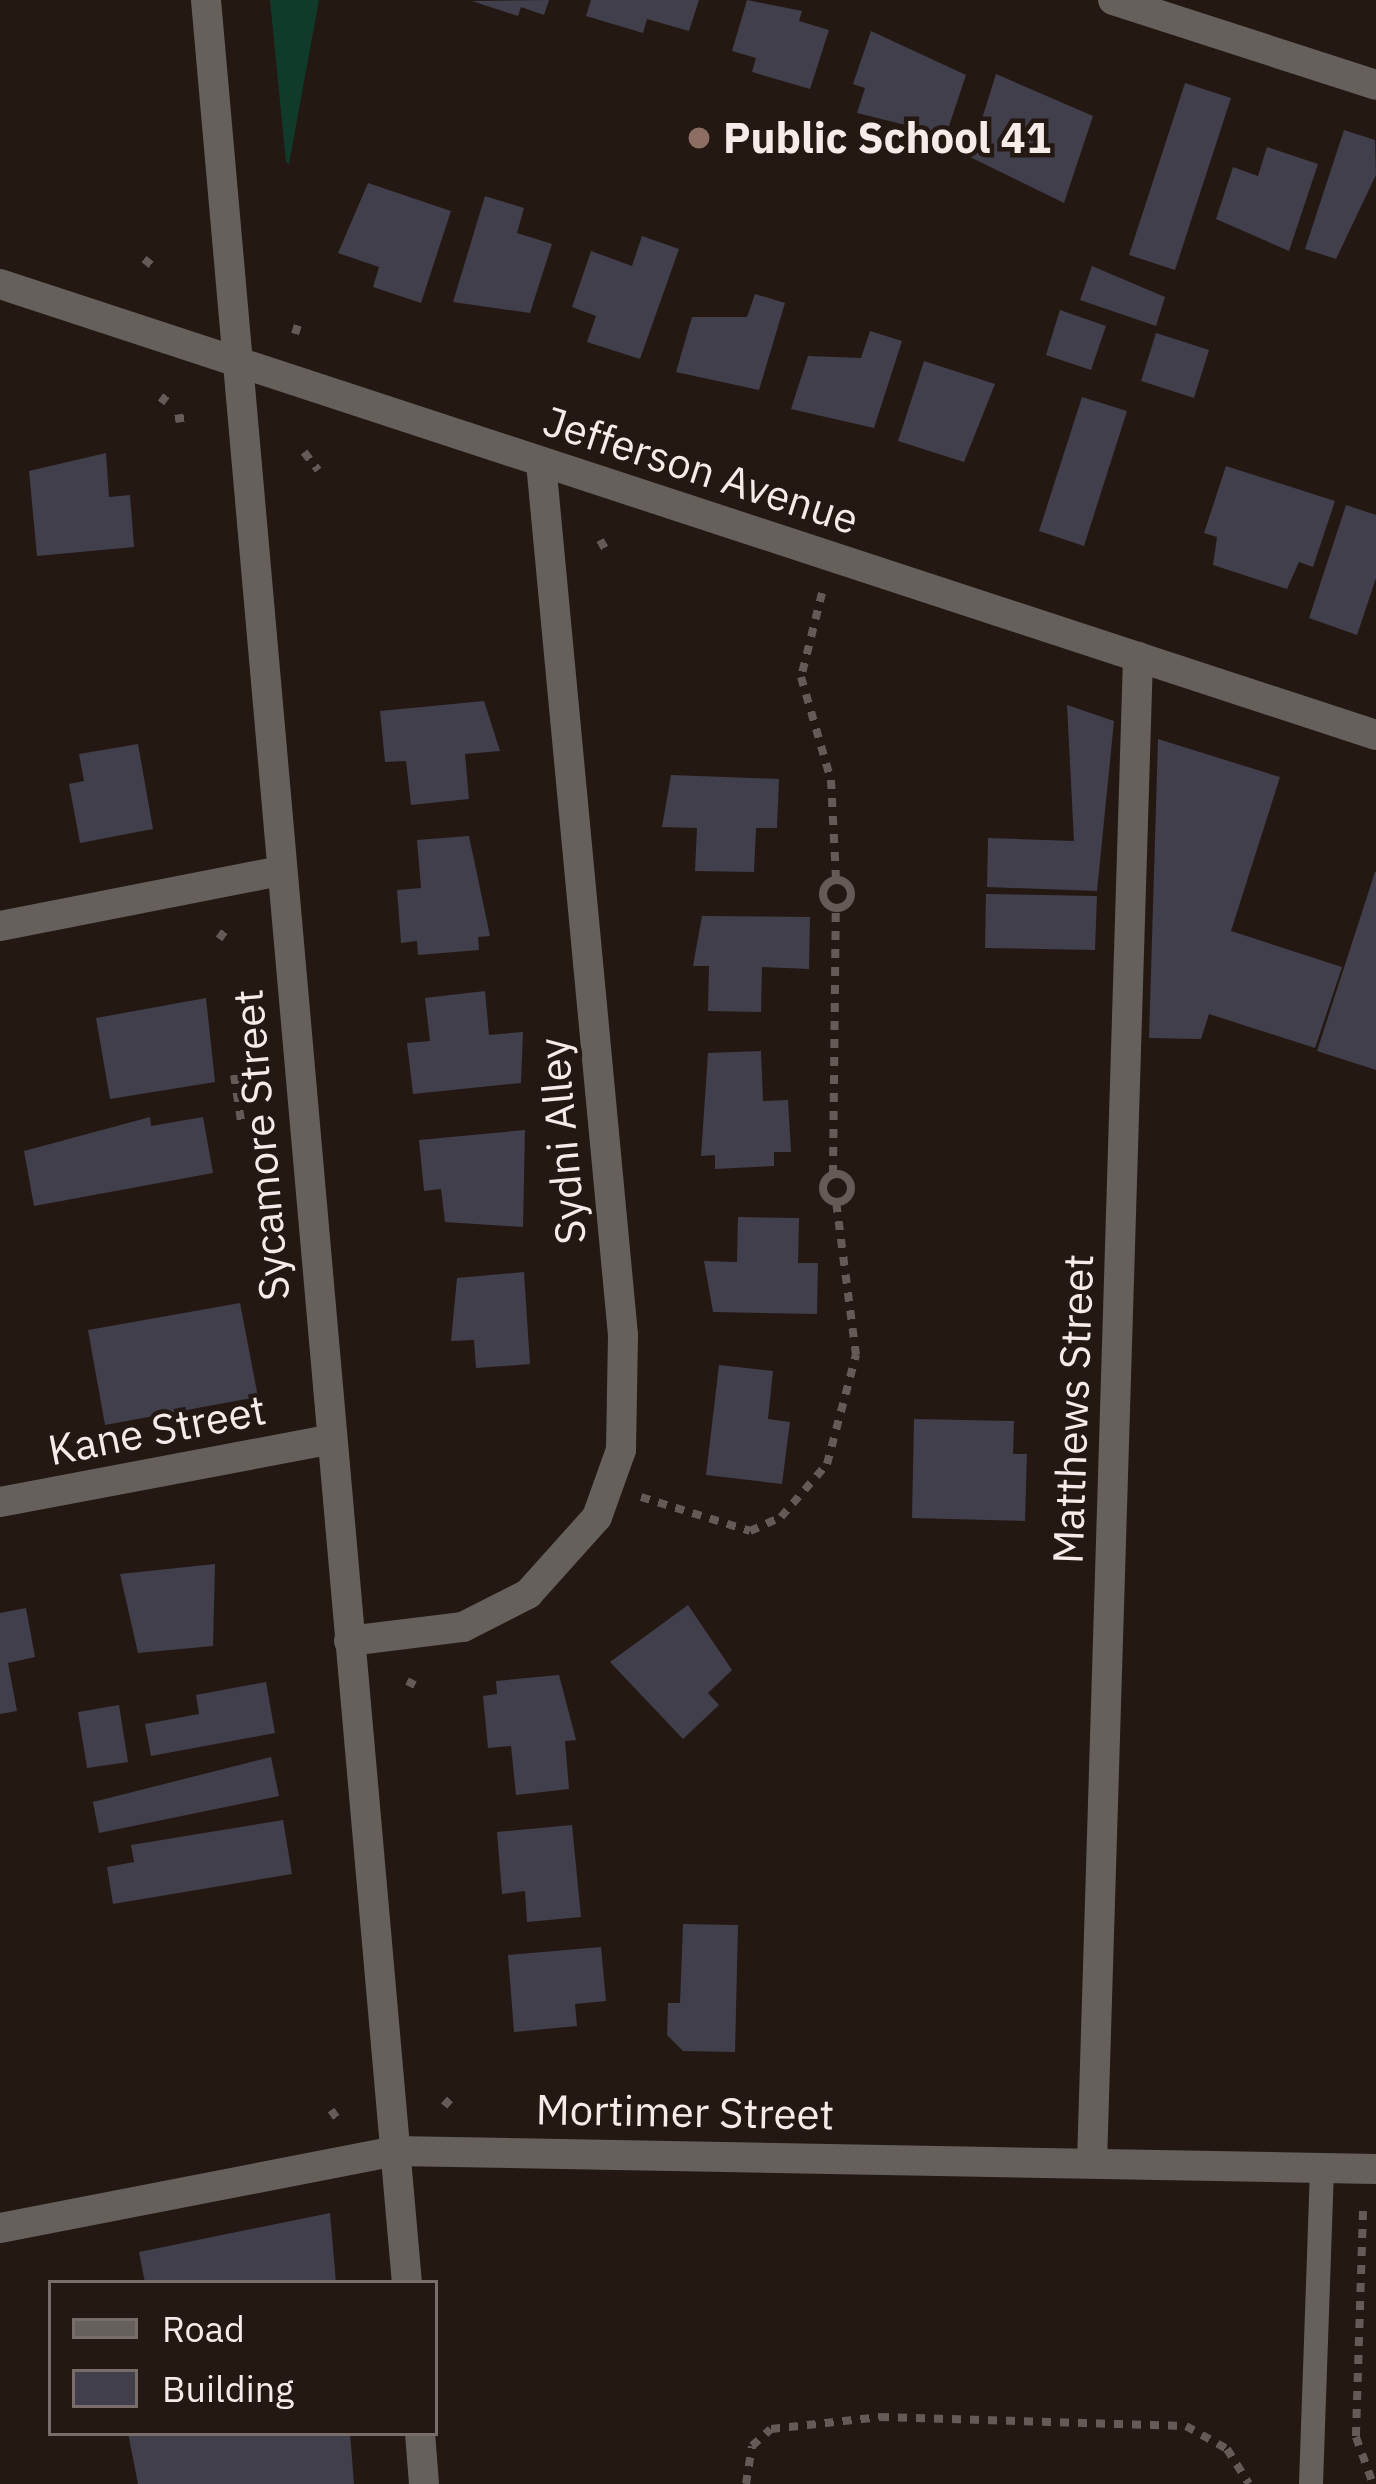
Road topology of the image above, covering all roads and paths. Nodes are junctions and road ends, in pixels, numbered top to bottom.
1 (206, 0) edge
2 (1113, 0) edge
3 (1376, 85) edge
4 (144, 259) dead end
5 (155, 268) dead end
6 (0, 284) edge
7 (299, 322) dead end
8 (295, 334) dead end
9 (238, 363) junction
10 (171, 389) dead end
11 (161, 403) dead end
12 (188, 417) dead end
13 (175, 419) dead end
14 (304, 452) dead end
15 (541, 462) junction
16 (318, 470) dead end
17 (600, 540) dead end
18 (607, 552) dead end
19 (819, 601) dead end
20 (1138, 657) junction
21 (1376, 735) edge
22 (280, 871) junction
23 (836, 880) junction
24 (836, 908) junction
25 (0, 926) edge
26 (226, 928) dead end
27 (219, 940) dead end
28 (234, 1075) dead end
29 (242, 1127) dead end
30 (833, 1174) junction
31 (836, 1202) junction
32 (329, 1440) junction
33 (0, 1502) edge
34 (656, 1502) dead end
35 (349, 1641) junction
36 (455, 2094) dead end
37 (444, 2107) dead end
38 (331, 2110) dead end
39 (338, 2120) dead end
40 (395, 2150) junction
41 (1093, 2163) junction
42 (1322, 2168) junction
43 (1376, 2169) edge
44 (1363, 2211) dead end
45 (0, 2228) edge
46 (407, 2280) edge
47 (420, 2436) edge
48 (424, 2484) edge
49 (746, 2484) edge
50 (1249, 2484) edge
51 (1311, 2484) edge
52 (1373, 2484) edge

1 - 9 street, Sycamore Street
2 - 3 street
4 - 5 path
6 - 9 street, Jefferson Avenue
7 - 8 path
9 - 15 street, Jefferson Avenue
9 - 22 street, Sycamore Street
10 - 11 path
12 - 13 path
14 - 16 path
15 - 20 street, Jefferson Avenue
15 - 35 street, Sydni Alley
17 - 18 path
19 - 23 path
20 - 21 street, Jefferson Avenue
20 - 41 street, Matthews Street
22 - 25 street
22 - 32 street, Sycamore Street
23 - 24 path
23 - 24 path
24 - 30 path
26 - 27 path
28 - 29 path
30 - 31 path
30 - 31 path
31 - 34 path
32 - 33 street, Kane Street
32 - 35 street, Sycamore Street
35 - 40 street, Sycamore Street
36 - 37 path
38 - 39 path
40 - 41 street, Mortimer Street
40 - 45 street, Mortimer Street
40 - 46 street, Sycamore Street
41 - 42 street, Mortimer Street
42 - 43 street, Mortimer Street
42 - 51 lane
44 - 52 path
47 - 48 street
49 - 50 path

